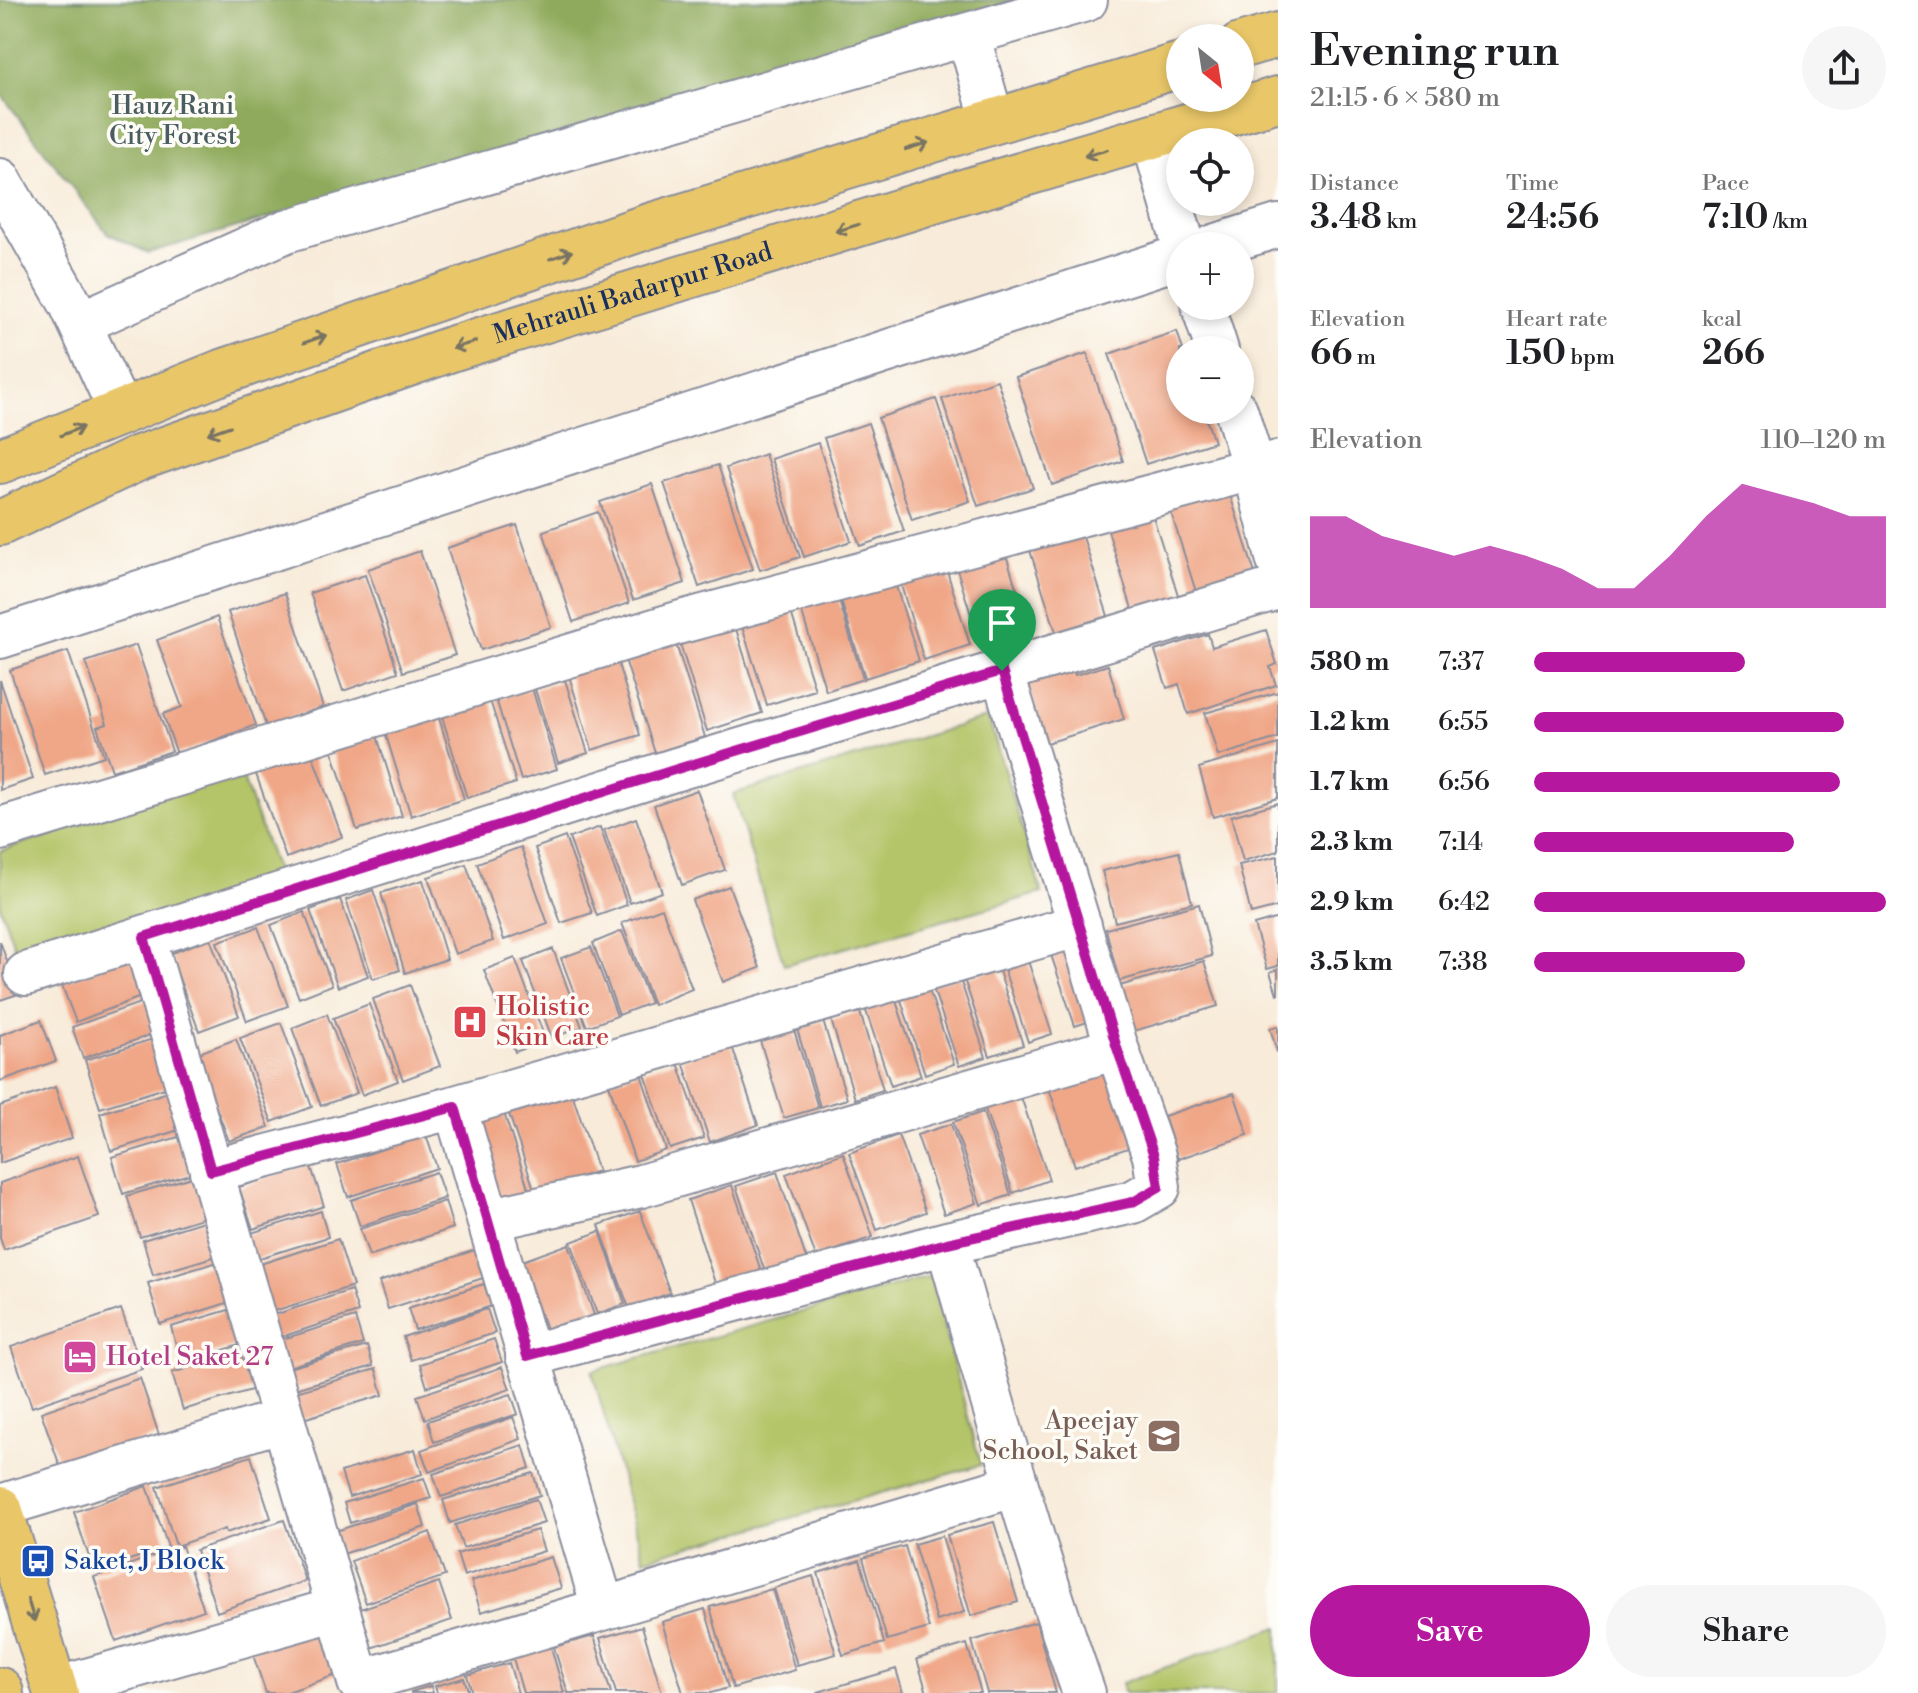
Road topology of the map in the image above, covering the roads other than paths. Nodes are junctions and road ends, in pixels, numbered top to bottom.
1 (1086, 0) edge
2 (968, 34) junction
3 (1278, 35) edge
4 (1254, 42) edge
5 (1166, 69) edge
6 (1278, 99) edge
7 (993, 122) junction
8 (1152, 136) junction
9 (0, 180) edge
10 (1278, 226) edge
11 (1180, 232) edge
12 (1254, 234) edge
13 (1166, 262) edge
14 (80, 323) junction
15 (120, 411) junction
16 (1244, 424) edge
17 (0, 461) edge
18 (1266, 465) edge
19 (0, 523) edge
20 (1278, 561) edge
21 (1278, 588) edge
22 (0, 637) edge
23 (1002, 671) junction
24 (0, 829) edge
25 (1080, 925) junction
26 (144, 937) junction
27 (26, 974) dead end
28 (1117, 1048) junction
29 (455, 1107) junction
30 (211, 1171) junction
31 (488, 1220) junction
32 (947, 1243) junction
33 (527, 1356) junction
34 (283, 1420) junction
35 (1017, 1485) junction
36 (0, 1507) edge
37 (603, 1608) junction
38 (337, 1609) junction
39 (360, 1687) edge
40 (56, 1691) edge
41 (1084, 1693) edge

1 - 2 street
2 - 7 street
2 - 14 street
3 - 4 main road
5 - 7 main road, Mehrauli Badarpur Road
6 - 8 main road, Mehrauli Badarpur Road
15 -> 7 main road, Mehrauli Badarpur Road
8 - 11 street
8 -> 19 main road, Mehrauli Badarpur Road
9 - 14 street
10 - 12 street
13 - 22 street
14 - 15 street
17 -> 15 main road, Mehrauli Badarpur Road
16 - 18 street
18 - 20 street
18 - 24 street
21 - 23 street
23 - 25 street
23 - 26 street
25 - 28 street
25 - 29 street
26 - 27 street
26 - 30 street
28 - 31 street
28 - 32 street
29 - 30 street
29 - 31 street
30 - 34 street
31 - 33 street
32 - 33 street
32 - 35 street
33 - 37 street
34 - 36 street
34 - 38 street
35 - 37 street
35 - 41 street
36 -> 40 main road
37 - 39 street
38 - 39 street
38 - 40 street

